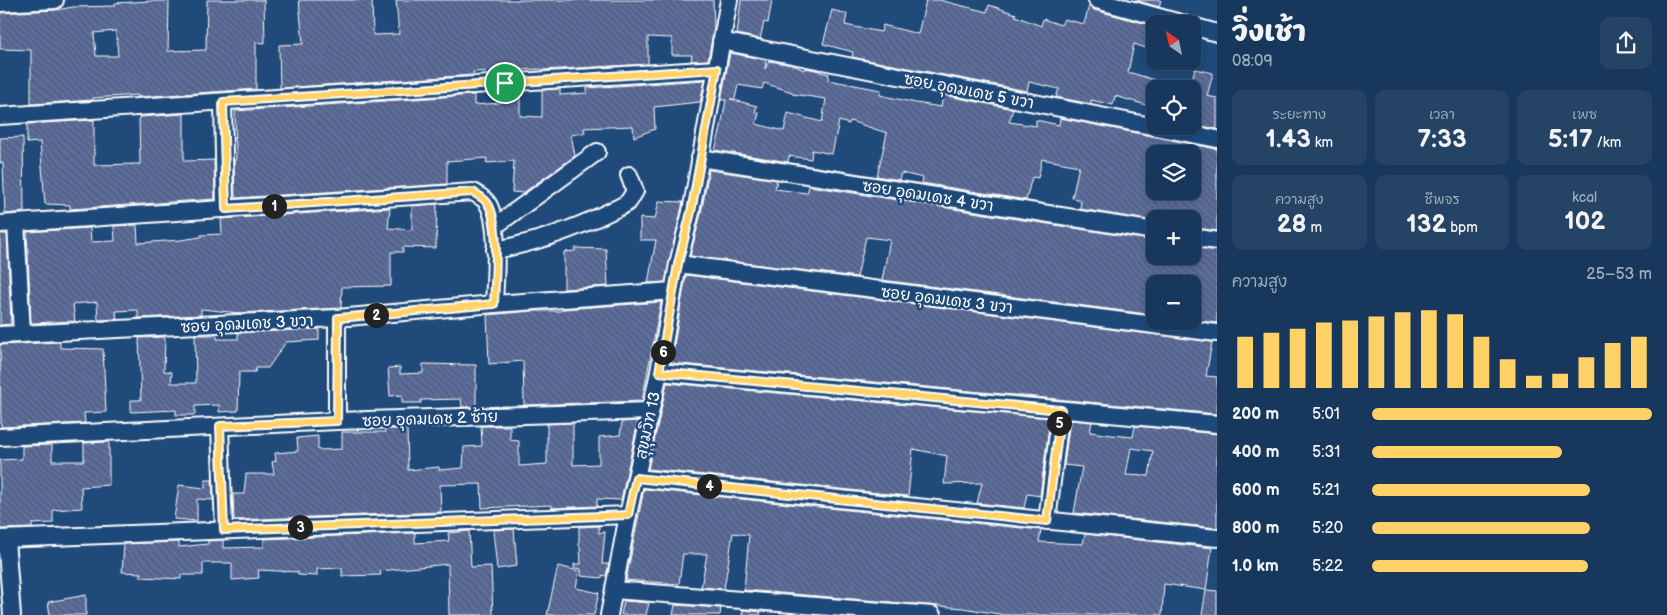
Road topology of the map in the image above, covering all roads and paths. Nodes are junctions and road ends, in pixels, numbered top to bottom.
1 (55, 0) edge
2 (729, 0) edge
3 (1097, 0) edge
4 (0, 3) edge
5 (1151, 15) edge
6 (1201, 29) edge
7 (1217, 33) edge
8 (721, 41) junction
9 (717, 69) junction
10 (223, 102) junction
11 (0, 116) edge
12 (1217, 139) edge
13 (597, 152) dead end
14 (700, 158) junction
15 (629, 175) dead end
16 (226, 209) junction
17 (8, 224) edge
18 (495, 226) junction
19 (1146, 230) edge
20 (1201, 238) edge
21 (1217, 241) edge
22 (495, 250) junction
23 (678, 264) junction
24 (673, 291) junction
25 (494, 304) junction
26 (338, 318) junction
27 (1217, 333) edge
28 (22, 334) junction
29 (0, 335) edge
30 (659, 372) junction
31 (1061, 410) junction
32 (650, 411) junction
33 (337, 421) junction
34 (1217, 424) edge
35 (220, 426) junction
36 (0, 437) edge
37 (636, 478) junction
38 (628, 515) junction
39 (1047, 521) junction
40 (224, 530) junction
41 (1217, 538) edge
42 (3, 539) edge
43 (614, 590) junction
44 (12, 615) edge
45 (609, 615) edge
46 (932, 615) edge

1 - 4 street
2 - 8 street, สุขุมวิท 13
3 - 5 street
6 - 7 street
8 - 9 street, สุขุมวิท 13
8 - 12 street, ซอย อุดมเดช 5 ขวา
9 - 10 street
9 - 14 street, สุขุมวิท 13
10 - 11 street
10 - 16 street
13 - 18 street
14 - 19 street, ซอย อุดมเดช 4 ขวา
14 - 23 street, สุขุมวิท 13
15 - 22 street
16 - 17 street
16 - 18 street
17 - 28 street
18 - 22 street
20 - 21 street
22 - 25 street
23 - 24 street, สุขุมวิท 13
23 - 27 street, ซอย อุดมเดช 3 ขวา
24 - 25 street, ซอย อุดมเดช 3 ขวา
24 - 30 street, สุขุมวิท 13
25 - 26 street, ซอย อุดมเดช 3 ขวา
26 - 28 street, ซอย อุดมเดช 3 ขวา
26 - 33 street
28 - 29 street, ซอย อุดมเดช 3 ขวา
30 - 31 street
30 - 32 street, สุขุมวิท 13
31 - 34 street
31 - 39 street
32 - 33 street, ซอย อุดมเดช 2 ซ้าย
32 - 37 street, สุขุมวิท 13
33 - 35 street, ซอย อุดมเดช 2 ซ้าย
35 - 36 street, ซอย อุดมเดช 2 ซ้าย
35 - 40 street
37 - 38 street, สุขุมวิท 13
37 - 39 street
38 - 40 street
38 - 43 street, สุขุมวิท 13
39 - 41 street
40 - 42 street
42 - 44 street
43 - 45 street, สุขุมวิท 13
43 - 46 street

